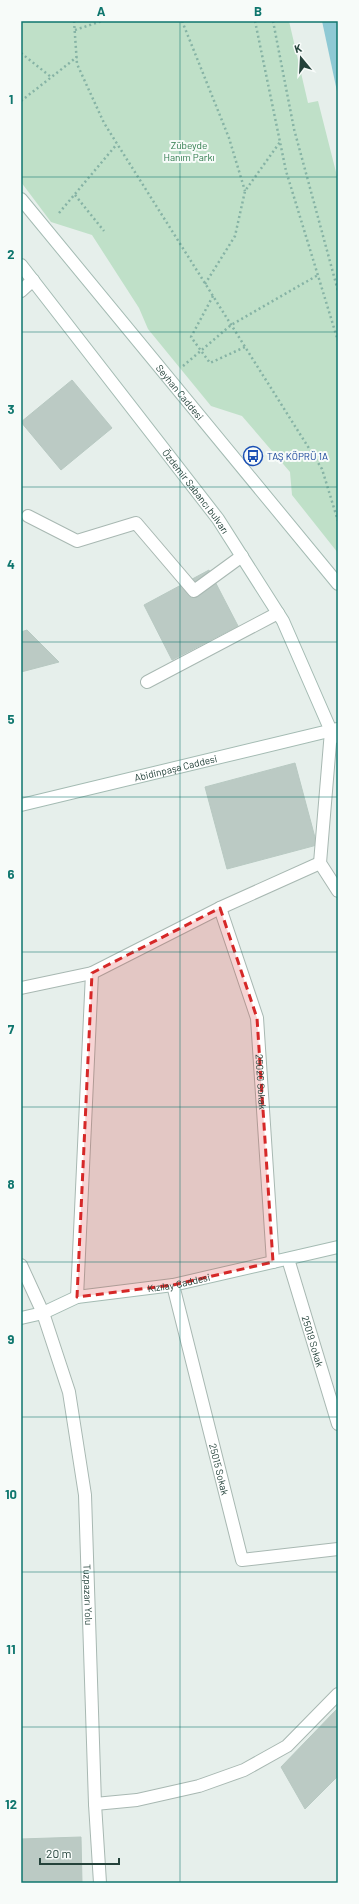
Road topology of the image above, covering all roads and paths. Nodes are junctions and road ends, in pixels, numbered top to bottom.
1 (74, 21) edge
2 (102, 21) edge
3 (182, 21) edge
4 (255, 21) edge
5 (273, 21) edge
6 (75, 30) junction
7 (21, 53) edge
8 (77, 57) junction
9 (51, 77) junction
10 (21, 101) edge
11 (280, 142) junction
12 (117, 144) junction
13 (245, 191) junction
14 (75, 195) junction
15 (21, 199) edge
16 (45, 229) junction
17 (104, 231) dead end
18 (21, 265) edge
19 (318, 275) junction
20 (33, 280) junction
21 (205, 284) junction
22 (21, 291) edge
23 (338, 291) edge
24 (213, 296) junction
25 (231, 325) junction
26 (338, 342) edge
27 (245, 347) junction
28 (200, 350) junction
29 (183, 366) dead end
30 (28, 516) dead end
31 (338, 521) edge
32 (242, 556) junction
33 (338, 584) edge
34 (278, 613) junction
35 (147, 682) dead end
36 (336, 732) edge
37 (21, 805) edge
38 (320, 863) junction
39 (338, 891) edge
40 (220, 908) junction
41 (92, 972) junction
42 (21, 988) edge
43 (338, 1247) edge
44 (288, 1258) junction
45 (273, 1262) junction
46 (21, 1265) edge
47 (173, 1284) junction
48 (77, 1297) junction
49 (42, 1312) junction
50 (21, 1318) edge
51 (338, 1424) edge
52 (338, 1549) edge
53 (338, 1694) edge
54 (95, 1804) junction
55 (100, 1883) edge

1 - 6 path
2 - 6 path
3 - 13 path
4 - 11 path
5 - 23 path
6 - 8 path
7 - 9 path
8 - 9 path
8 - 12 path
9 - 10 path
11 - 13 path
11 - 19 path
12 - 14 path
12 - 21 path
13 - 21 path
14 - 16 path
14 - 17 path
15 - 16 street, Seyhan Caddesi
16 - 33 street, Seyhan Caddesi
18 - 20 street, Özdemir Sabancı bulvarı
19 - 25 path
19 - 26 path
20 - 22 street
20 - 32 street, Özdemir Sabancı bulvarı
21 - 24 path
24 - 25 path
24 - 28 path
25 - 27 path
25 - 28 path
27 - 28 path
27 - 31 path
28 - 29 path
30 - 32 street
32 - 34 street, Özdemir Sabancı bulvarı
34 - 35 street
34 - 36 street, Özdemir Sabancı bulvarı
36 - 37 street, Abidinpaşa Caddesi
36 - 38 street
38 - 39 street
38 - 40 street
40 - 41 street
40 - 45 street, 25020 Sokak
41 - 42 street
41 - 48 street
43 - 44 street, Kızılay Caddesi
44 - 45 street, Kızılay Caddesi
44 - 51 street, 25019 Sokak
45 - 47 street, Kızılay Caddesi
46 - 49 street, Tuzpazarı Yolu
47 - 48 street, Kızılay Caddesi
47 - 52 street, 25015 Sokak
48 - 49 street, Kızılay Caddesi
49 - 50 street, Kızılay Caddesi
49 - 54 street, Tuzpazarı Yolu
53 - 54 street
54 - 55 street, Tuzpazarı Yolu

